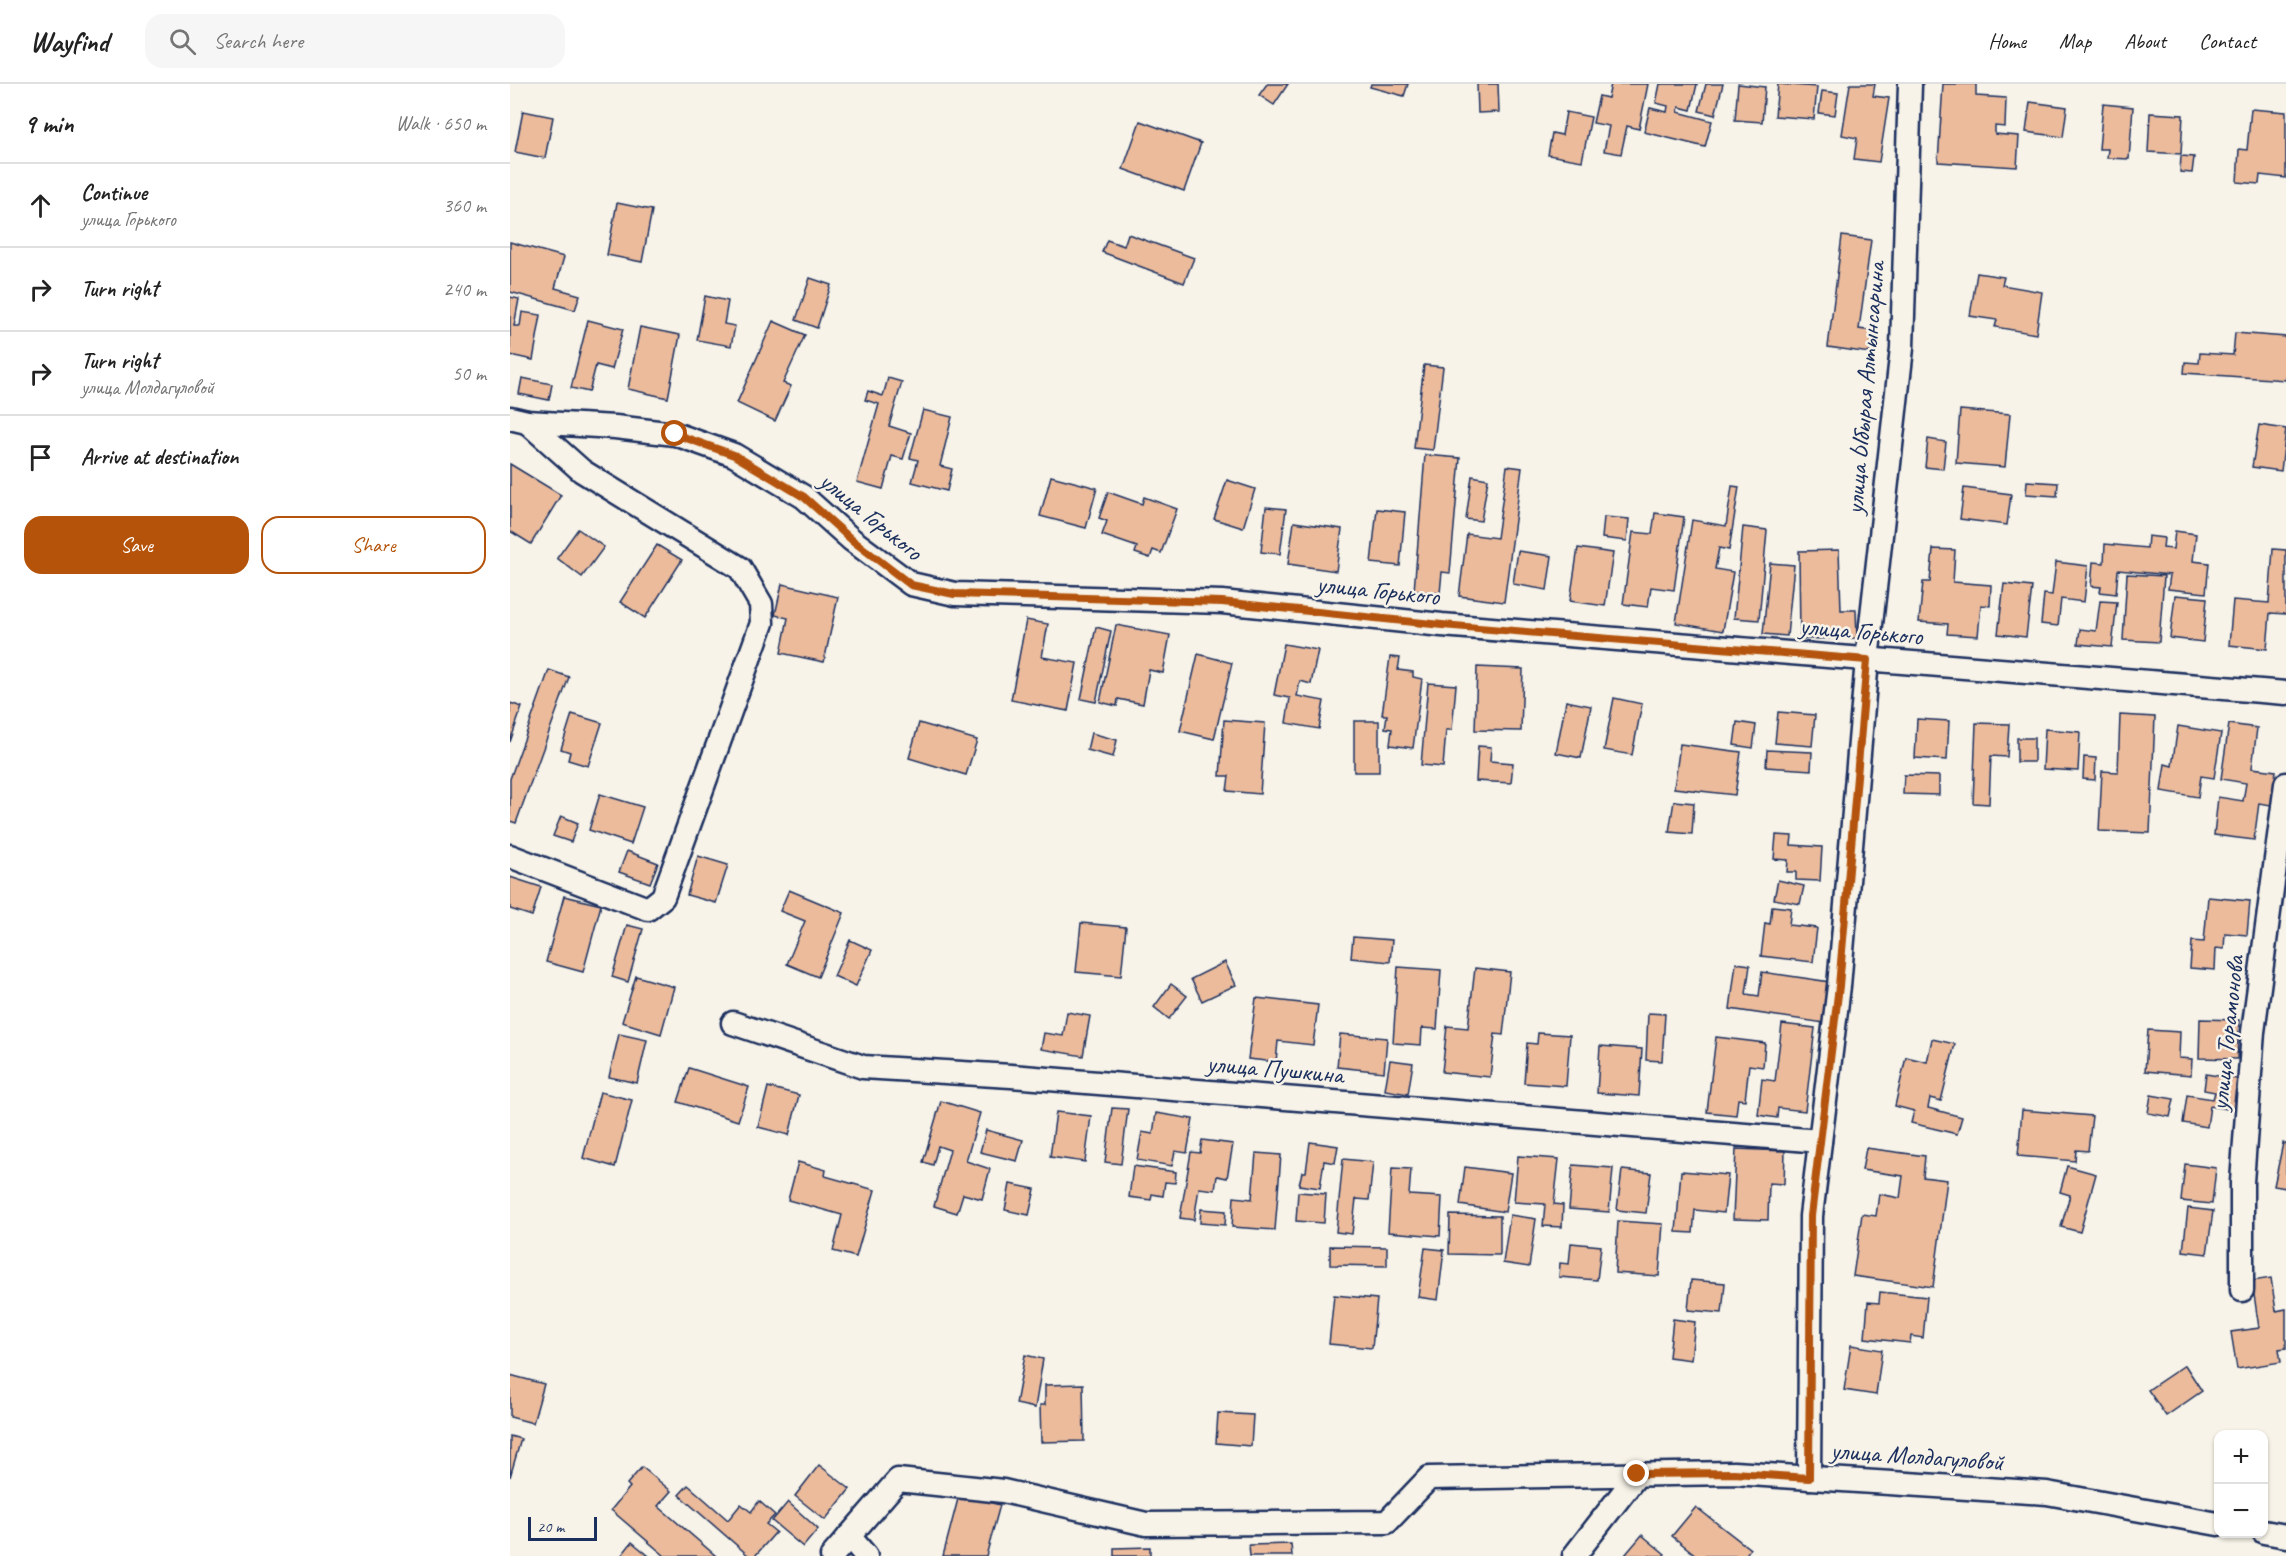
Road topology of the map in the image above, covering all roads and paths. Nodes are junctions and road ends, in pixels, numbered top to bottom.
1 (1910, 84) edge
2 (518, 420) edge
3 (1867, 660) junction
4 (2286, 693) edge
5 (2286, 784) edge
6 (510, 856) edge
7 (733, 1023) dead end
8 (1820, 1141) junction
9 (2242, 1290) dead end
10 (1637, 1474) junction
11 (1809, 1478) junction
12 (2214, 1523) edge
13 (849, 1536) junction
14 (832, 1556) edge
15 (866, 1556) edge
16 (1574, 1556) edge

1 - 3 street, улица Ыбырая Алтынсарина
2 - 3 street, улица Горького
2 - 6 street
3 - 4 street, улица Горького
3 - 8 street, улица Ыбырая Алтынсарина
5 - 9 street, улица Торамонова
7 - 8 street, улица Пушкина
8 - 11 street, улица Ыбырая Алтынсарина
10 - 11 street, улица Молдагуловой
10 - 13 street, улица Молдагуловой
10 - 16 street
11 - 12 street, улица Молдагуловой
13 - 14 street
13 - 15 street

